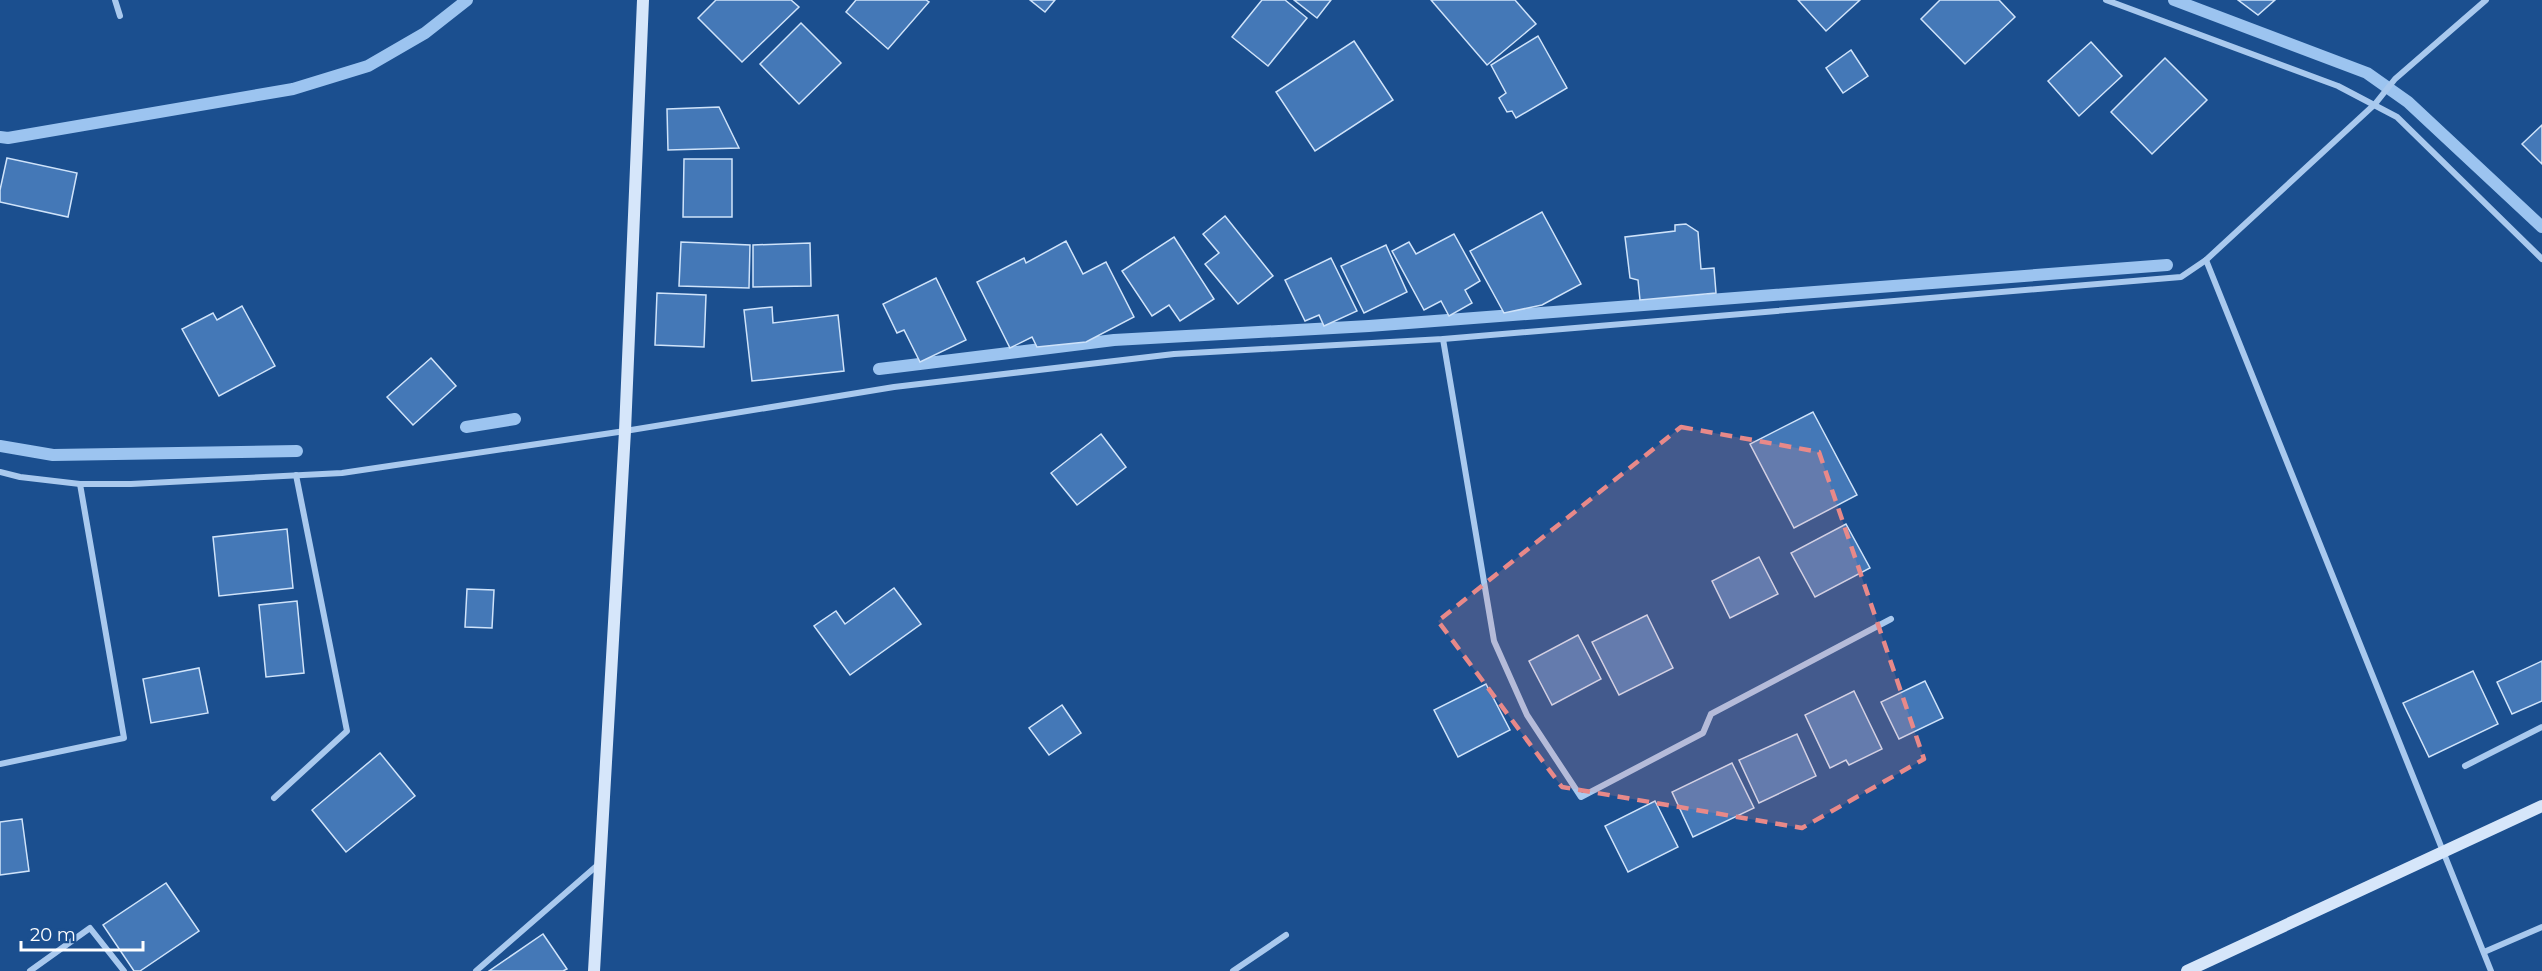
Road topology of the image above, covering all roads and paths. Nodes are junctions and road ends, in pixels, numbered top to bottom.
1 (115, 0) edge
2 (2106, 0) edge
3 (2486, 0) edge
4 (643, 1) edge
5 (120, 16) dead end
6 (2375, 104) junction
7 (2542, 259) edge
8 (2206, 260) junction
9 (1443, 339) junction
10 (625, 431) junction
11 (0, 472) edge
12 (296, 475) junction
13 (80, 484) junction
14 (1891, 619) dead end
15 (2542, 727) edge
16 (0, 764) edge
17 (2465, 766) dead end
18 (274, 798) dead end
19 (2542, 806) edge
20 (2444, 850) junction
21 (600, 863) junction
22 (2542, 927) edge
23 (1286, 935) dead end
24 (2484, 952) junction
25 (30, 971) edge
26 (124, 971) edge
27 (476, 971) edge
28 (594, 971) edge
29 (1233, 971) edge
30 (2187, 971) edge
31 (2491, 971) edge

1 - 5 street
2 - 6 street
3 - 6 street
4 - 10 street
6 - 7 street
6 - 8 street
8 - 9 street
8 - 20 street
9 - 10 street
9 - 14 street
10 - 12 street
10 - 21 street
11 - 13 street
12 - 13 street
12 - 18 street
13 - 16 street
15 - 17 street
19 - 20 street
20 - 24 street
20 - 30 street
21 - 27 street
21 - 28 street
22 - 24 street
23 - 29 street
24 - 31 street
25 - 26 street

